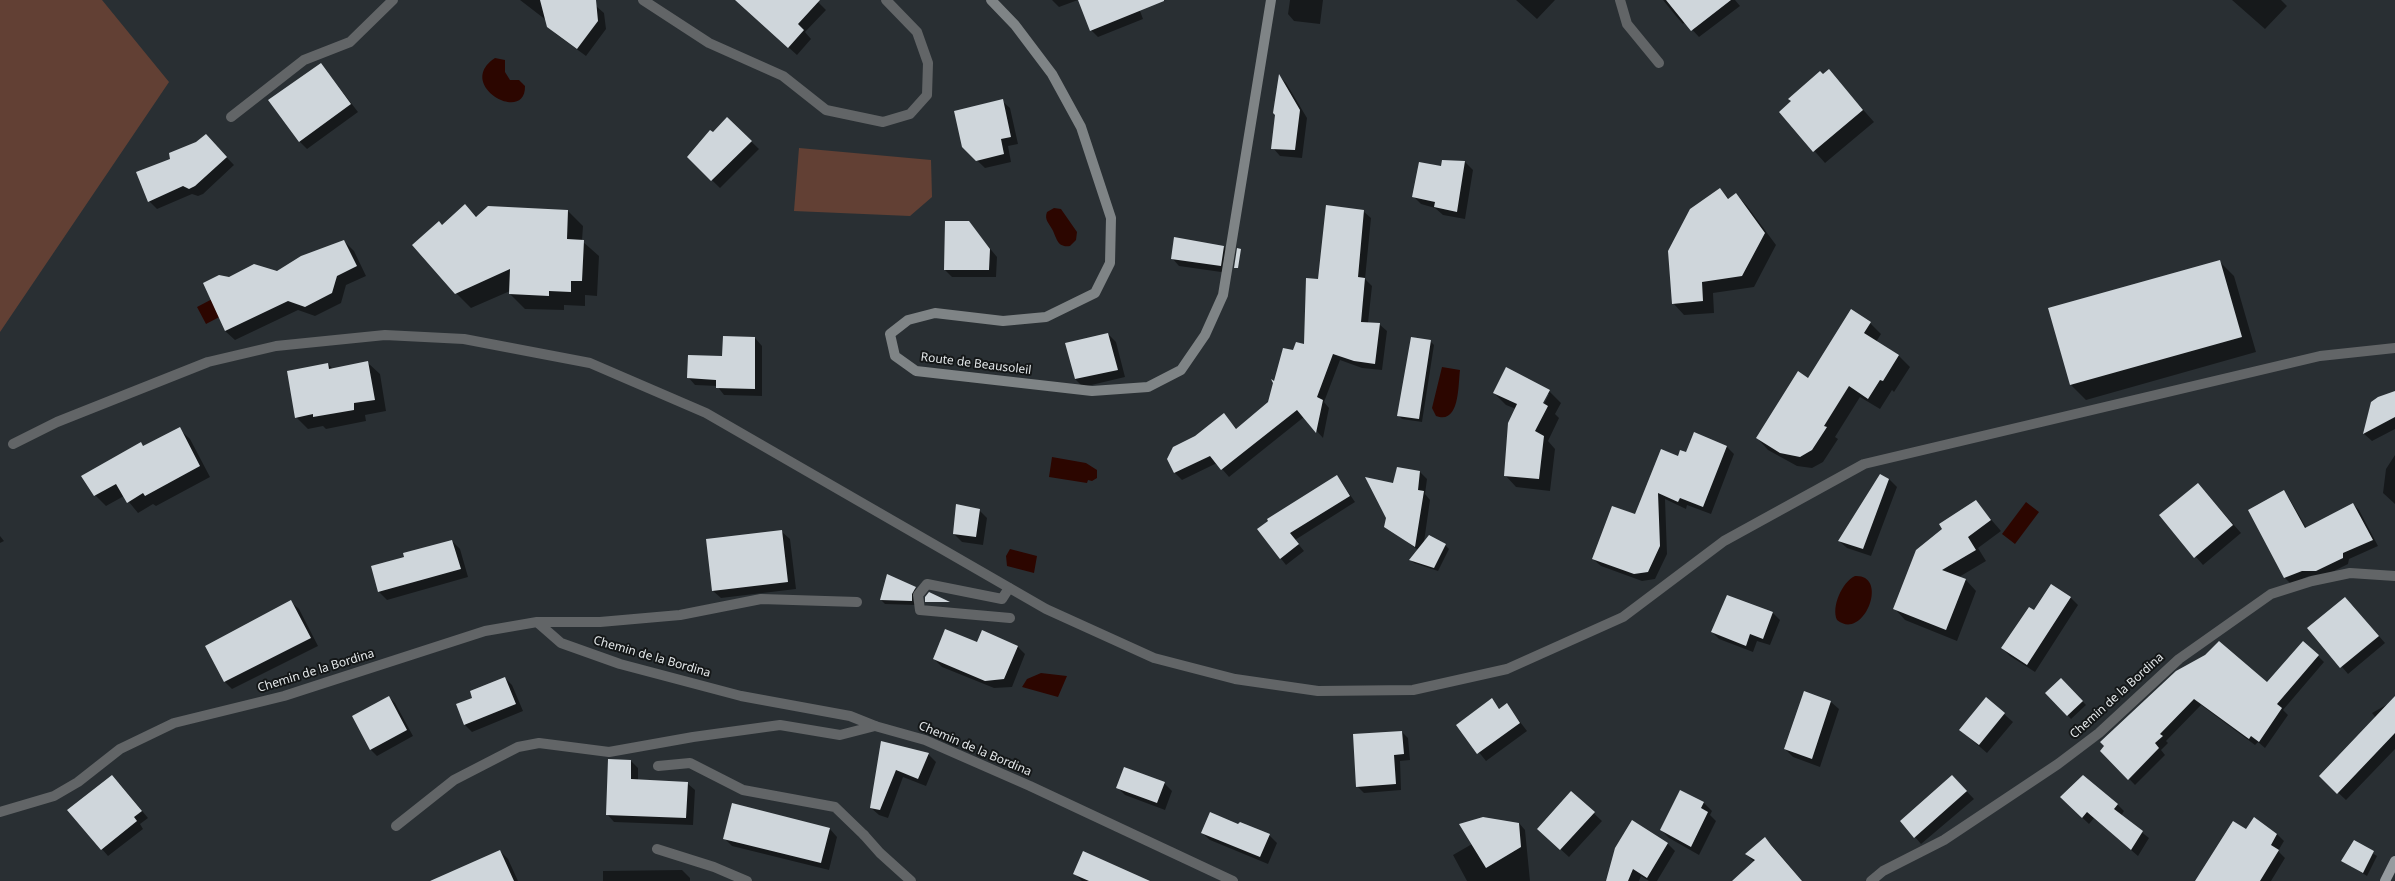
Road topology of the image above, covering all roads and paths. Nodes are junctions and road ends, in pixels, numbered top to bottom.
1 (393, 0) edge
2 (643, 0) edge
3 (886, 0) edge
4 (991, 0) edge
5 (1271, 0) edge
6 (1620, 0) edge
7 (1659, 63) dead end
8 (231, 117) dead end
9 (2395, 348) edge
10 (13, 444) dead end
11 (2395, 576) edge
12 (1009, 588) junction
13 (857, 602) dead end
14 (1010, 618) dead end
15 (537, 622) junction
16 (875, 726) junction
17 (658, 766) dead end
18 (0, 812) edge
19 (396, 826) dead end
20 (657, 849) dead end
21 (2395, 861) edge
22 (747, 881) edge
23 (911, 881) edge
24 (1233, 881) edge
25 (1871, 881) edge
26 (2385, 881) edge

1 - 8 street
2 - 3 street
4 - 5 street, Route de Beausoleil
6 - 7 street
9 - 12 street
10 - 12 street
11 - 25 street, Chemin de la Bordina
12 - 14 street
13 - 15 street
15 - 16 street, Chemin de la Bordina
15 - 18 street, Chemin de la Bordina
16 - 19 street
16 - 24 street, Chemin de la Bordina
17 - 23 street
20 - 22 street
21 - 26 main road

